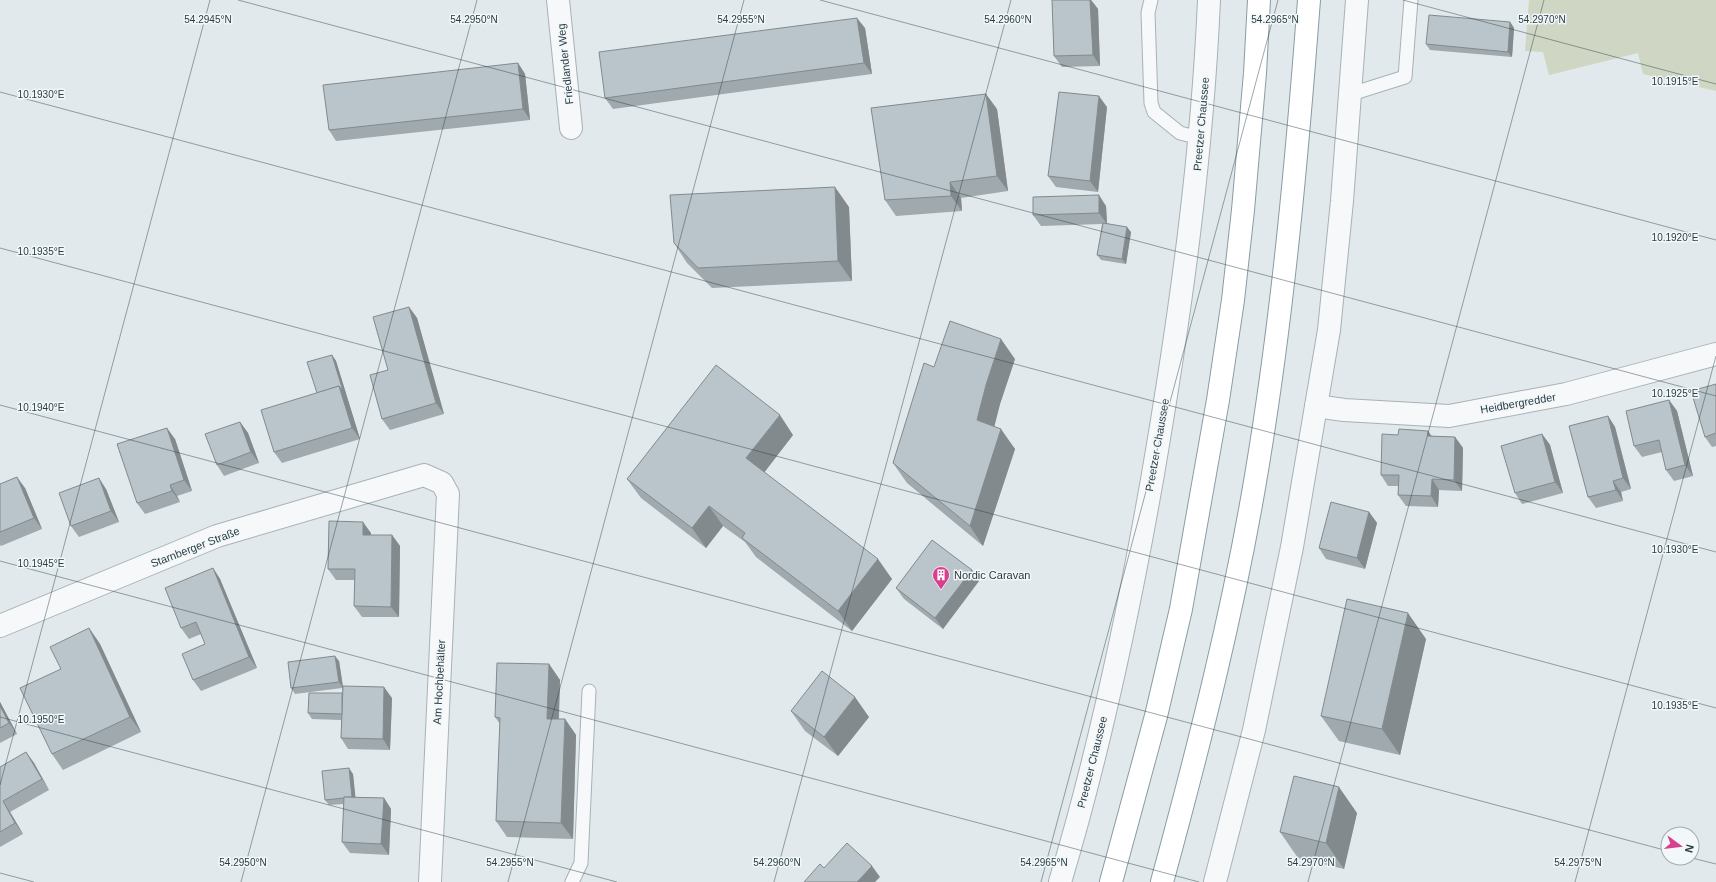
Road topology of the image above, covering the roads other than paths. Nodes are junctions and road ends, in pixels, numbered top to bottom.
1 (558, 0) edge
2 (1152, 0) edge
3 (1209, 0) edge
4 (1259, 0) edge
5 (1309, 0) edge
6 (1357, 0) edge
7 (1411, 0) edge
8 (1351, 94) junction
9 (571, 128) dead end
10 (1200, 138) junction
11 (1716, 354) edge
12 (1316, 406) junction
13 (442, 483) joint
14 (0, 626) edge
15 (589, 691) dead end
16 (430, 882) edge
17 (572, 882) edge
18 (1060, 882) edge
19 (1111, 882) edge
20 (1162, 882) edge
21 (1215, 882) edge

1 - 9 street, Friedlander Weg
2 - 10 lane
3 - 10 street, Preetzer Chaussee
4 - 19 highway
5 - 20 highway
6 - 8 street
7 - 8 lane
8 - 12 street
10 - 18 street, Preetzer Chaussee
11 - 12 street, Heidbergredder
12 - 21 street
13 - 14 street, Starnberger Straße
13 - 16 street, Am Hochbehälter
15 - 17 lane

